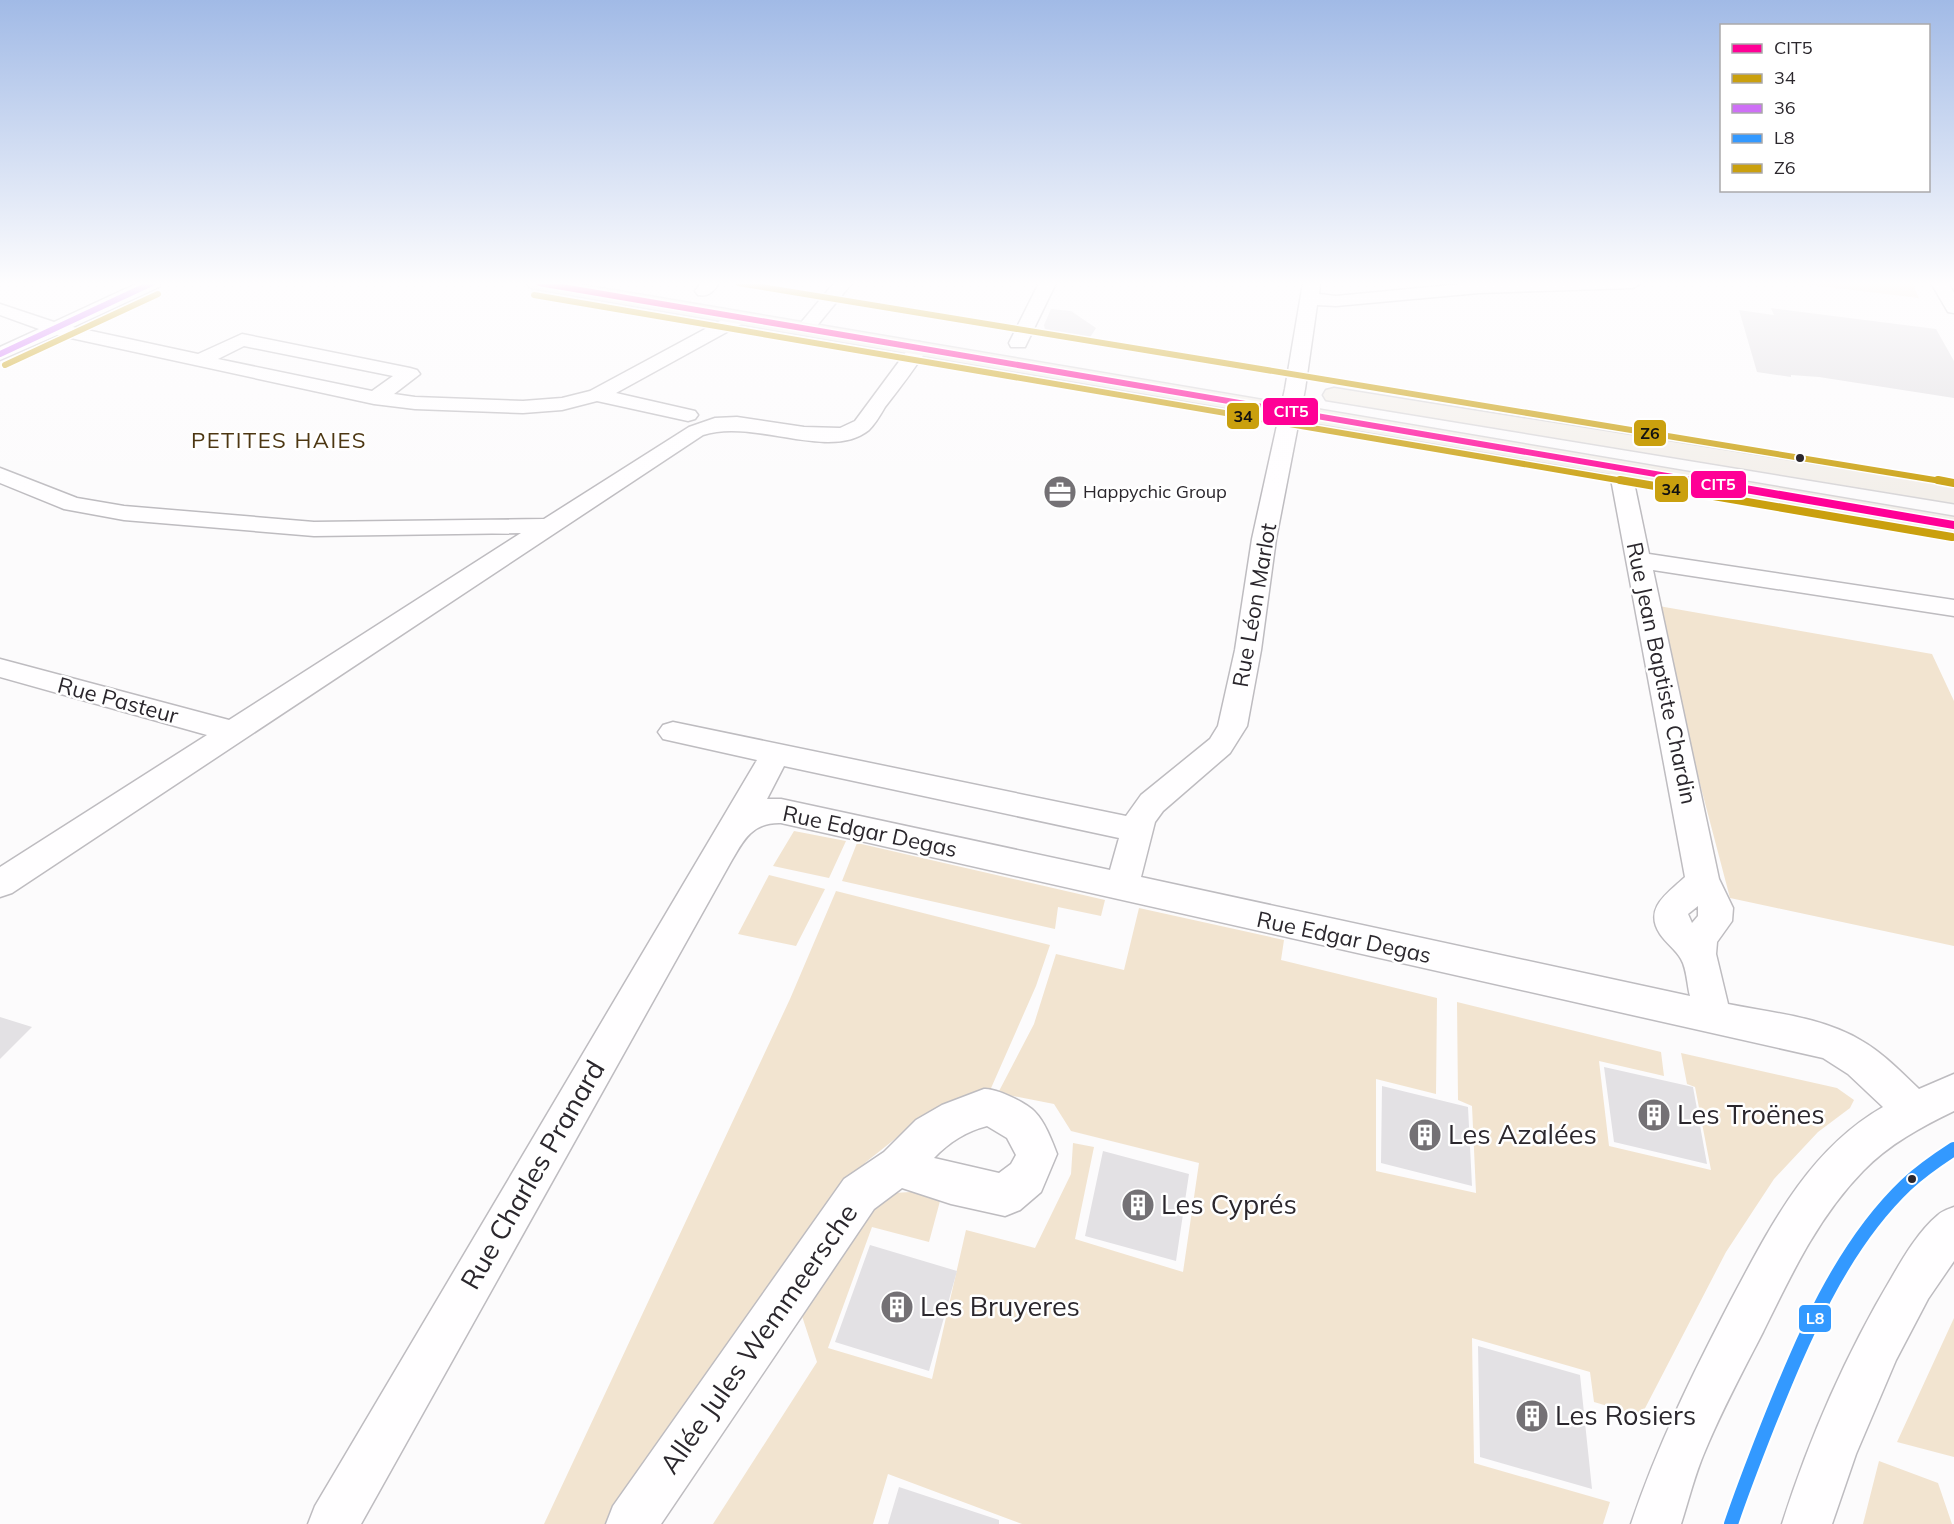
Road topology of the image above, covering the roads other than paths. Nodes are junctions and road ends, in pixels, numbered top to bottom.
1 (168, 354) edge
2 (213, 354) edge
3 (312, 354) edge
4 (668, 354) edge
5 (914, 354) edge
6 (963, 354) edge
7 (1072, 354) edge
8 (1301, 354) edge
9 (199, 361) junction
10 (597, 395) junction
11 (374, 398) junction
12 (1293, 400) junction
13 (688, 414) dead end
14 (1620, 468) junction
15 (0, 475) edge
16 (1954, 495) edge
17 (1954, 525) edge
18 (547, 526) junction
19 (1638, 560) junction
20 (1954, 608) edge
21 (0, 668) edge
22 (235, 732) junction
23 (673, 732) dead end
24 (776, 754) junction
25 (745, 820) junction
26 (1137, 830) junction
27 (0, 884) edge
28 (1122, 888) junction
29 (1713, 1018) junction
30 (1954, 1092) edge
31 (1914, 1110) junction
32 (898, 1166) dead end
33 (1954, 1228) edge
34 (333, 1524) edge
35 (631, 1524) edge
36 (1656, 1524) edge
37 (1807, 1524) edge

1 - 9 street
2 - 9 street
3 - 11 street
4 - 10 street
5 - 18 street
6 - 12 main road
7 - 12 main road
8 - 12 street, Rue Léon Marlot
9 - 11 street
10 - 11 street
10 - 13 street
12 - 14 main road
12 - 16 main road
12 - 26 street, Rue Léon Marlot
14 - 17 main road
14 - 19 street, Rue Jean Baptiste Chardin
15 - 18 street
18 - 22 street
19 - 20 street
19 - 29 street, Rue Jean Baptiste Chardin
21 - 22 street, Rue Pasteur
22 - 27 street
23 - 24 street
24 - 25 street, Rue Charles Pranard
24 - 26 street
25 - 28 street, Rue Edgar Degas
25 - 34 street, Rue Charles Pranard
26 - 28 street, Rue Léon Marlot
28 - 29 street, Rue Edgar Degas
29 - 31 street, Rue Edgar Degas
30 - 31 street
31 - 36 street
32 - 35 street, Allée Jules Wemmeersche
33 - 37 street

